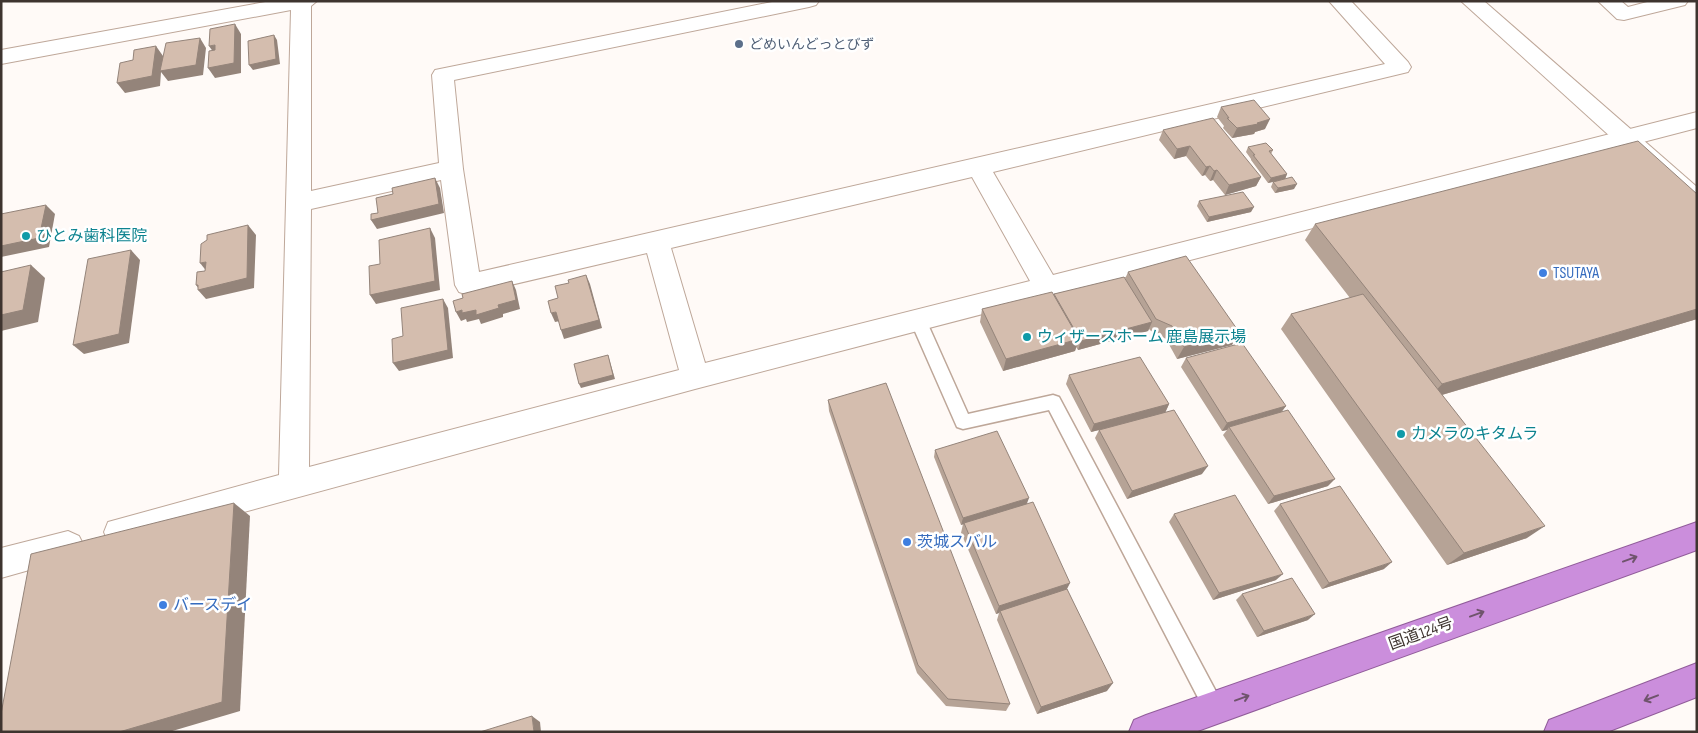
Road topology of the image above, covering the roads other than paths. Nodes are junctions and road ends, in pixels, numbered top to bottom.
1 (809, 1) edge
2 (1339, 1) edge
3 (1471, 1) edge
4 (1608, 1) edge
5 (1678, 1) edge
6 (303, 2) edge
7 (1, 57) edge
8 (1697, 120) edge
9 (1625, 139) junction
10 (978, 167) junction
11 (451, 169) junction
12 (1697, 201) edge
13 (300, 202) junction
14 (656, 240) junction
15 (1047, 287) junction
16 (918, 320) junction
17 (695, 377) junction
18 (294, 486) junction
19 (1697, 536) edge
20 (1, 564) edge
21 (1697, 680) edge
22 (1214, 708) junction
23 (1146, 732) edge
24 (1561, 732) edge

1 - 11 street
2 - 10 street
3 - 9 street
4 - 5 street
6 - 7 street
6 - 13 street
8 - 9 street
9 - 12 street
9 - 15 street
10 - 14 street
10 - 15 street
11 - 13 street
11 - 14 street
13 - 18 street
14 - 17 street
15 - 16 street
16 - 17 street
16 - 22 lane
17 - 18 street
18 - 20 street
22 -> 19 highway, 国道124号
21 -> 24 highway
22 - 23 highway, 国道124号

